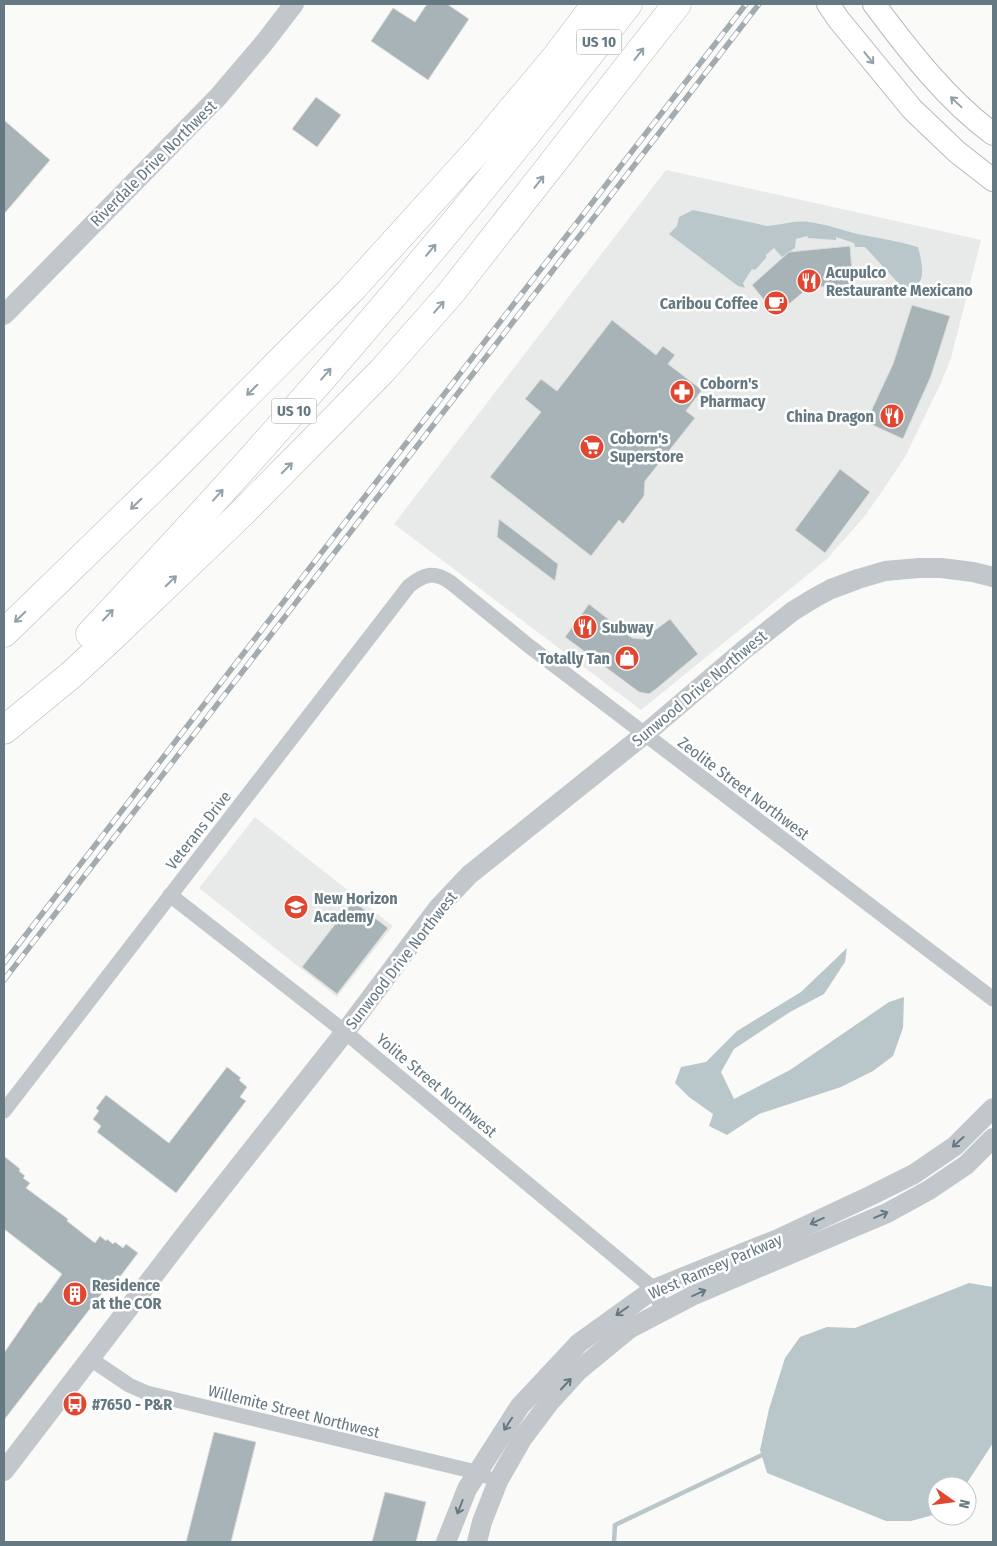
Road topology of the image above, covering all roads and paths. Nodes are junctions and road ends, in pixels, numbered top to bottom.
1 (294, 4) edge
2 (580, 4) edge
3 (596, 4) edge
4 (628, 4) edge
5 (677, 4) edge
6 (874, 4) edge
7 (833, 12) edge
8 (993, 134) edge
9 (993, 180) edge
10 (4, 316) edge
11 (278, 363) junction
12 (425, 576) joint
13 (993, 577) edge
14 (4, 633) edge
15 (4, 729) edge
16 (645, 734) junction
17 (170, 895) junction
18 (993, 999) edge
19 (345, 1032) junction
20 (993, 1108) edge
21 (4, 1111) edge
22 (993, 1138) edge
23 (654, 1289) junction
24 (663, 1312) junction
25 (89, 1358) junction
26 (4, 1471) edge
27 (476, 1472) junction
28 (498, 1481) junction
29 (446, 1542) edge
30 (476, 1542) edge

1 - 10 street, Riverdale Drive Northwest
2 - 11 highway
3 - 11 highway, US 10
15 -> 4 highway, US 10
15 -> 5 highway
8 -> 6 main road
7 -> 9 main road
11 -> 14 highway, US 10
12 - 16 street, Zeolite Street Northwest
12 - 17 street, Veterans Drive
13 - 16 street, Sunwood Drive Northwest
16 - 18 street, Zeolite Street Northwest
16 - 19 street, Sunwood Drive Northwest
17 - 19 street, Yolite Street Northwest
17 - 21 street, Veterans Drive
19 - 23 street, Yolite Street Northwest
19 - 25 street, Sunwood Drive Northwest
20 -> 23 street, West Ramsey Parkway
24 -> 22 street, West Ramsey Parkway
23 - 24 street
23 -> 27 street, West Ramsey Parkway
28 -> 24 street, West Ramsey Parkway
25 - 26 street, Sunwood Drive Northwest
25 - 27 street, Willemite Street Northwest
27 - 28 street, Willemite Street Northwest
27 -> 29 street, West Ramsey Parkway
28 - 30 street, West Ramsey Parkway

